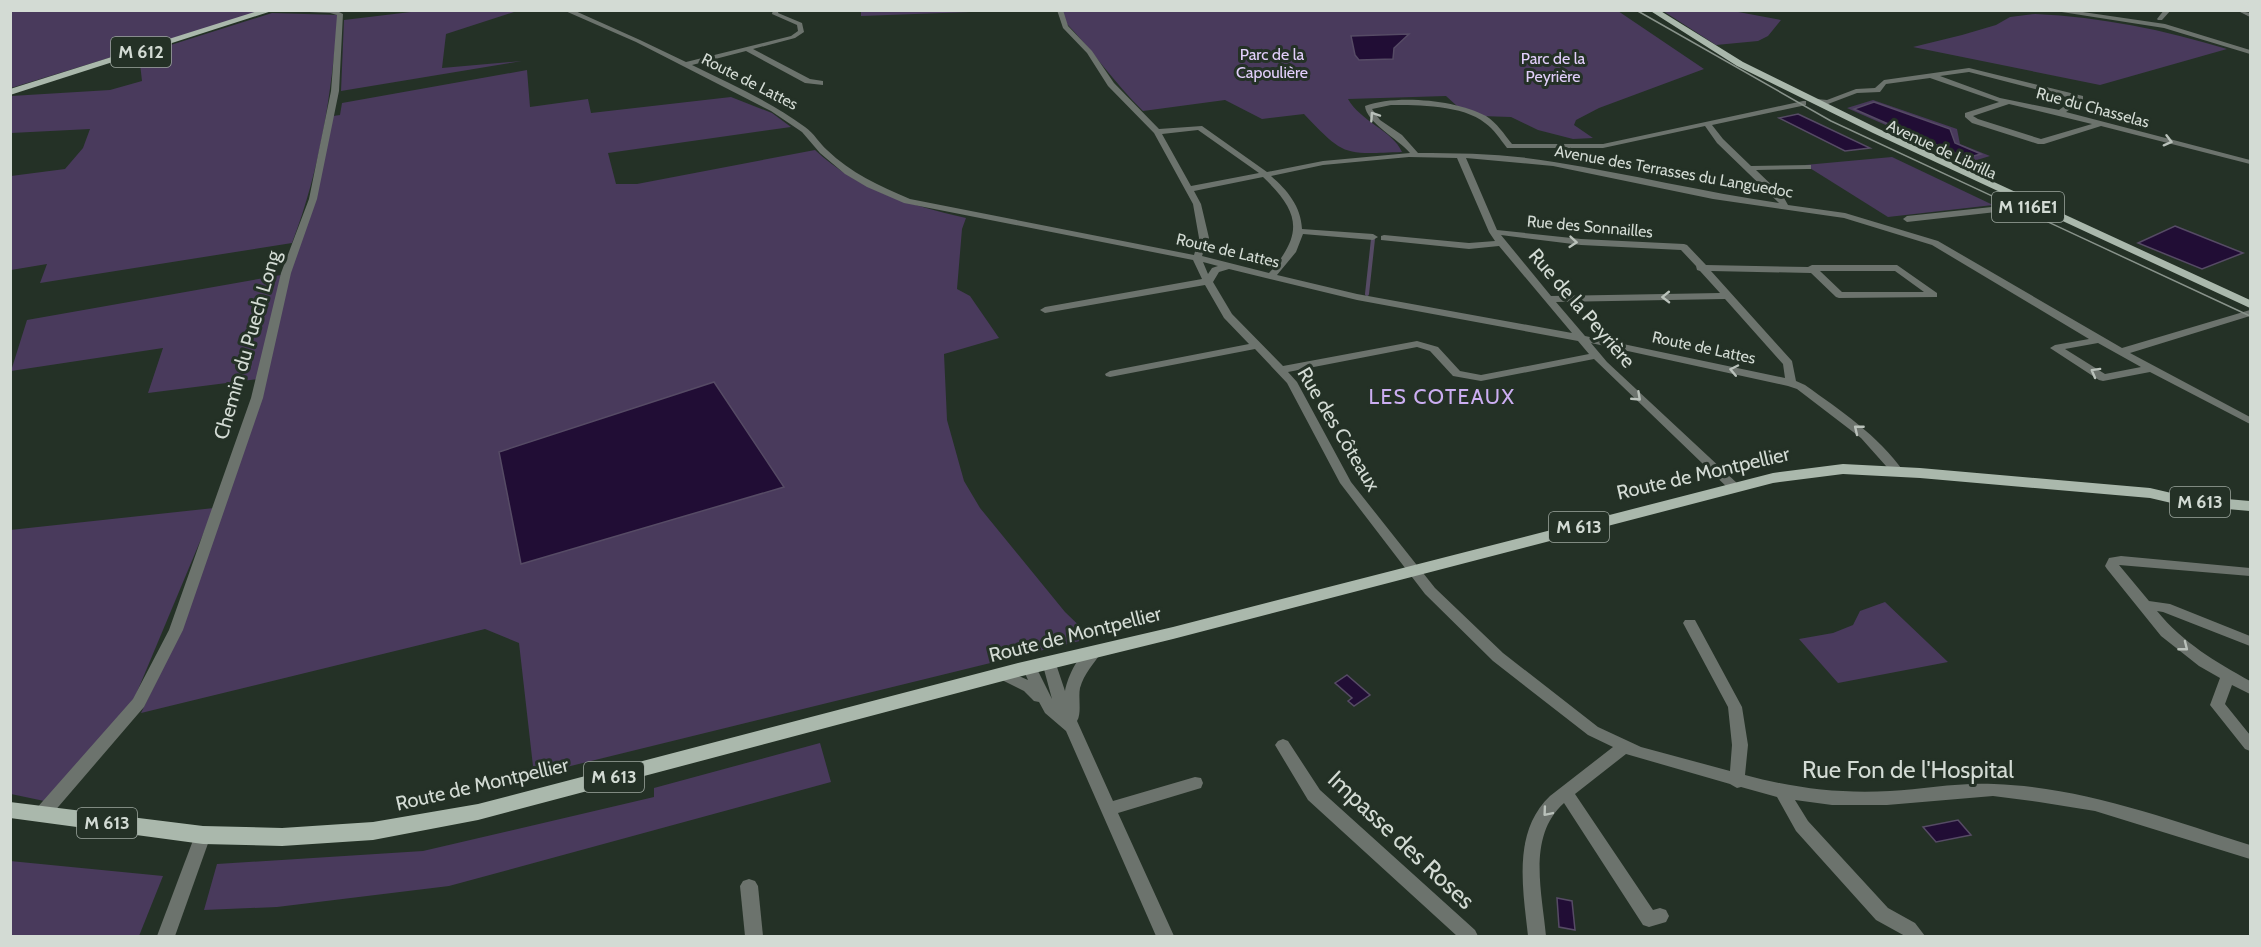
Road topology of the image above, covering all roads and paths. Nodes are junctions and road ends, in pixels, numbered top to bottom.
1 (271, 10) edge
2 (566, 10) edge
3 (776, 10) edge
4 (1060, 10) edge
5 (1645, 10) edge
6 (1653, 10) edge
7 (1998, 10) edge
8 (2019, 10) edge
9 (2044, 10) edge
10 (2052, 10) edge
11 (2239, 10) edge
12 (2057, 11) edge
13 (2166, 11) edge
14 (2250, 15) edge
15 (2160, 19) junction
16 (2145, 22) junction
17 (1671, 23) junction
18 (2178, 29) junction
19 (747, 49) junction
20 (2250, 52) edge
21 (1740, 64) junction
22 (684, 65) junction
23 (1754, 74) junction
24 (1930, 75) junction
25 (820, 83) dead end
26 (10, 92) edge
27 (1810, 102) junction
28 (2007, 102) junction
29 (2060, 113) junction
30 (1706, 123) junction
31 (2102, 123) junction
32 (1157, 132) junction
33 (1416, 155) junction
34 (1460, 155) junction
35 (2250, 162) edge
36 (1808, 167) dead end
37 (1751, 168) junction
38 (1263, 173) junction
39 (1191, 189) junction
40 (2027, 206) junction
41 (1785, 207) junction
42 (1907, 219) dead end
43 (1299, 231) junction
44 (1494, 231) junction
45 (1372, 237) dead end
46 (1384, 238) dead end
47 (1501, 243) junction
48 (1197, 258) junction
49 (1228, 266) junction
50 (1700, 268) junction
51 (1814, 270) junction
52 (1271, 276) junction
53 (1209, 281) junction
54 (1725, 296) junction
55 (1550, 299) junction
56 (2250, 304) edge
57 (1045, 310) dead end
58 (2250, 312) edge
59 (1580, 338) junction
60 (2099, 340) junction
61 (1256, 346) junction
62 (2121, 352) junction
63 (1595, 356) junction
64 (2152, 368) junction
65 (1281, 370) junction
66 (1110, 374) dead end
67 (1791, 383) junction
68 (2250, 421) edge
69 (1898, 472) junction
70 (1734, 487) junction
71 (2150, 493) junction
72 (2250, 497) edge
73 (2250, 506) edge
74 (1414, 571) junction
75 (2250, 572) edge
76 (2143, 606) junction
77 (1690, 623) dead end
78 (2250, 641) edge
79 (1095, 651) junction
80 (1049, 662) junction
81 (1029, 667) junction
82 (1002, 674) junction
83 (2228, 677) junction
84 (2250, 688) edge
85 (1050, 709) junction
86 (1074, 730) junction
87 (1283, 745) dead end
88 (2250, 745) edge
89 (1623, 747) junction
90 (1737, 782) junction
91 (1195, 783) dead end
92 (1782, 792) junction
93 (1567, 794) junction
94 (1110, 809) junction
95 (10, 810) edge
96 (41, 815) junction
97 (203, 835) junction
98 (2250, 852) edge
99 (749, 886) dead end
100 (1660, 916) dead end
101 (166, 936) edge
102 (754, 936) edge
103 (1165, 936) edge
104 (1469, 936) edge
105 (1537, 936) edge
106 (1916, 936) edge

1 - 26 main road, M 612
1 - 96 street, Chemin du Puech Long
2 - 22 street, Route de Lattes
3 - 19 street
4 - 32 street
5 - 17 main road, Avenue de Librilla / M 116E1
6 - 17 main road, Avenue de Librilla / M 116E1
7 - 8 street
9 - 12 street
10 - 12 street
11 - 14 street
12 - 16 street
13 - 15 street
15 - 16 street
15 - 18 street
16 - 18 street
17 - 21 main road, Avenue de Librilla / M 116E1
18 - 20 street
19 - 22 street
19 - 25 street
21 - 23 main road, Avenue de Librilla / M 116E1
21 - 27 main road, Avenue de Librilla / M 116E1
22 - 48 street, Route de Lattes
23 - 27 main road, Avenue de Librilla / M 116E1
23 - 27 main road, Avenue de Librilla / M 116E1
24 - 27 street
24 - 28 street, Rue du Chasselas
24 - 29 street
27 - 30 street
27 - 40 main road, Avenue de Librilla / M 116E1
27 - 40 main road, Avenue de Librilla / M 116E1
28 - 29 street, Rue du Chasselas
28 - 31 street
29 - 31 street, Rue du Chasselas
33 -> 30 street
30 - 37 street
31 -> 35 street, Rue du Chasselas
32 - 38 street
32 - 39 street
33 - 34 street, Avenue des Terrasses du Languedoc
33 - 38 street, Avenue des Terrasses du Languedoc
34 - 41 street, Avenue des Terrasses du Languedoc
34 - 44 street, Rue de la Peyrière
36 - 37 street
37 - 41 street
38 - 39 street, Avenue des Terrasses du Languedoc
38 - 43 street
39 - 48 street
40 - 42 street
40 - 56 main road, Avenue de Librilla / M 116E1
40 - 58 main road, Avenue de Librilla / M 116E1
41 - 60 street, Avenue des Terrasses du Languedoc
43 - 45 street
43 - 52 street
44 - 47 street, Rue de la Peyrière
44 -> 50 street, Rue des Sonnailles
46 - 47 street
47 - 55 street, Rue de la Peyrière
48 - 49 street, Route de Lattes
48 - 53 street, Rue des Côteaux
49 - 52 street, Route de Lattes
49 - 53 street
50 - 51 street
50 - 54 street
51 - 51 street
52 - 59 street, Route de Lattes
53 - 57 street
53 - 61 street, Rue des Côteaux
54 -> 55 street
54 - 67 street
55 - 59 street, Rue de la Peyrière
58 - 62 street
59 - 63 street, Rue de la Peyrière
67 -> 59 street, Route de Lattes
60 - 62 street, Avenue des Terrasses du Languedoc
64 -> 60 street
61 - 65 street, Rue des Côteaux
61 - 66 street
62 - 64 street, Avenue des Terrasses du Languedoc
63 - 65 street
63 -> 70 street, Rue de la Peyrière
64 - 68 street, Avenue des Terrasses du Languedoc
65 - 74 street, Rue des Côteaux
69 -> 67 street, Route de Lattes
69 - 70 main road, Route de Montpellier / M 613
69 - 71 main road, Route de Montpellier / M 613
70 - 74 main road, Route de Montpellier / M 613
71 - 72 main road, Route de Montpellier / M 613
71 - 73 main road, Route de Montpellier / M 613
74 - 79 main road, Route de Montpellier / M 613
74 - 89 street, Rue Fon de l'Hospital
75 - 76 street
76 - 78 street
76 -> 83 street
77 - 90 street
79 - 80 main road, Route de Montpellier / M 613
79 - 86 street
80 - 81 main road, Route de Montpellier / M 613
80 - 86 street
81 - 82 main road, Route de Montpellier / M 613
81 - 85 street
82 - 85 street
82 - 97 main road, Route de Montpellier / M 613
83 - 84 street
83 - 88 street
85 - 86 street
86 - 94 street
87 - 104 street, Impasse des Roses
89 - 90 street, Rue Fon de l'Hospital
89 - 93 street
90 - 92 street, Rue Fon de l'Hospital
91 - 94 street
92 - 98 street, Rue Fon de l'Hospital
92 - 106 street
93 - 100 street
93 -> 105 street
94 - 103 street
95 - 96 main road, Route de Montpellier / M 613
96 - 97 main road, Route de Montpellier / M 613
97 - 101 street
99 - 102 street

